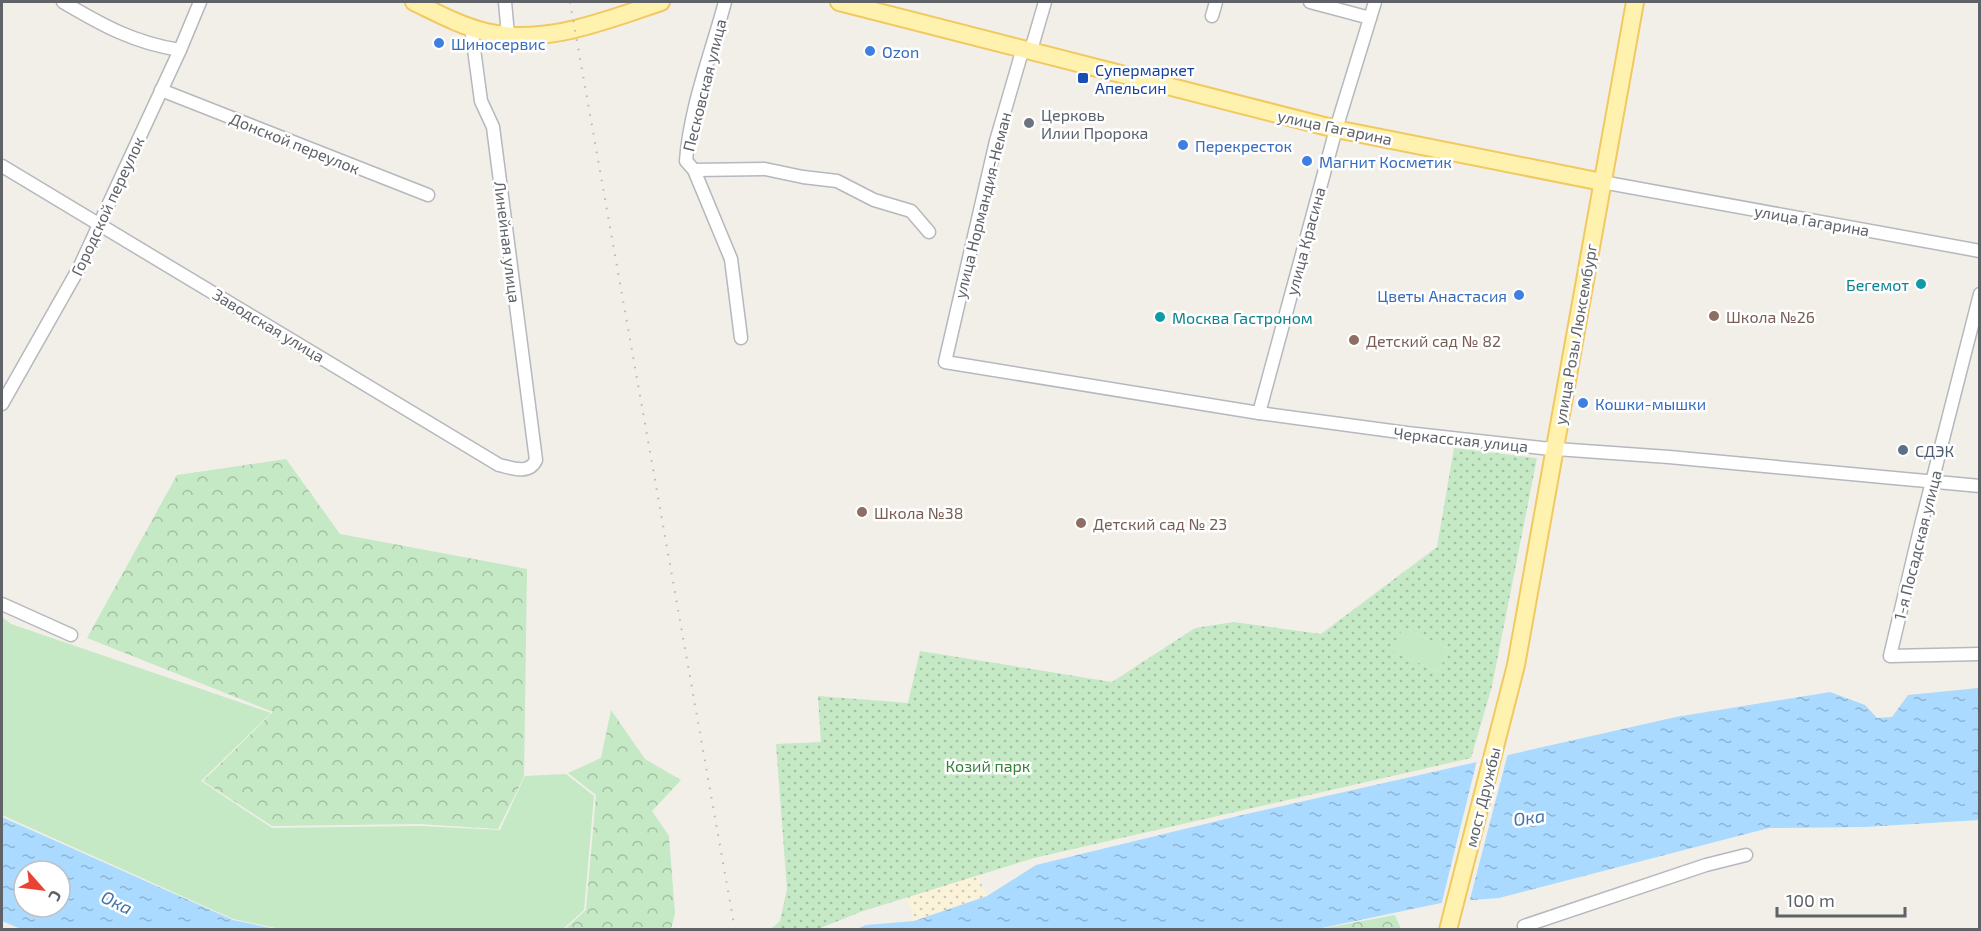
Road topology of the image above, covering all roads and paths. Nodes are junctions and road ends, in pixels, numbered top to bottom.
1 (63, 2) edge
2 (200, 2) edge
3 (414, 2) edge
4 (505, 2) edge
5 (661, 2) edge
6 (725, 2) edge
7 (839, 2) edge
8 (1046, 2) edge
9 (1216, 2) edge
10 (1310, 2) edge
11 (1375, 2) edge
12 (1635, 2) edge
13 (1212, 16) dead end
14 (1370, 18) junction
15 (471, 27) junction
16 (508, 35) junction
17 (1027, 49) junction
18 (180, 50) junction
19 (161, 90) junction
20 (1336, 129) junction
21 (2, 166) edge
22 (694, 170) junction
23 (1602, 182) junction
24 (428, 195) dead end
25 (100, 223) junction
26 (929, 232) dead end
27 (1980, 251) edge
28 (1980, 294) edge
29 (741, 338) dead end
30 (945, 362) joint
31 (2, 404) edge
32 (1259, 412) junction
33 (1555, 449) junction
34 (536, 460) joint
35 (1932, 482) junction
36 (1980, 486) edge
37 (2, 604) edge
38 (71, 634) dead end
39 (1980, 654) edge
40 (1516, 666) joint
41 (1746, 855) dead end
42 (1524, 926) dead end
43 (1448, 930) edge

1 - 18 street
2 - 18 street, Городской переулок
3 - 15 main road
4 - 16 street
5 - 16 main road
6 - 22 street, Песковская улица
7 - 17 main road, улица Гагарина
8 - 17 street, улица Нормандия-Неман
9 - 13 street
10 - 14 street
11 - 14 street, улица Красина
12 - 23 main road, улица Розы Люксембург
14 - 20 street, улица Красина
15 - 16 main road
15 - 34 street, Линейная улица
17 - 20 main road, улица Гагарина
17 - 30 street, улица Нормандия-Неман
18 - 19 street, Городской переулок
19 - 24 street, Донской переулок
19 - 25 street, Городской переулок
20 - 23 main road, улица Гагарина
20 - 32 street, улица Красина
21 - 25 street, Заводская улица
22 - 26 street
22 - 29 street, Песковская улица
23 - 27 street, улица Гагарина
23 - 33 main road, улица Розы Люксембург
25 - 31 street, Городской переулок
25 - 34 street, Заводская улица
28 - 35 street, 1-я Посадская улица
30 - 32 street, Черкасская улица
32 - 33 street, Черкасская улица
33 - 35 street, Черкасская улица
33 - 40 main road, улица Розы Люксембург
35 - 36 street, Черкасская улица
35 - 39 street, 1-я Посадская улица
37 - 38 street
40 - 43 main road, мост Дружбы
41 - 42 street

